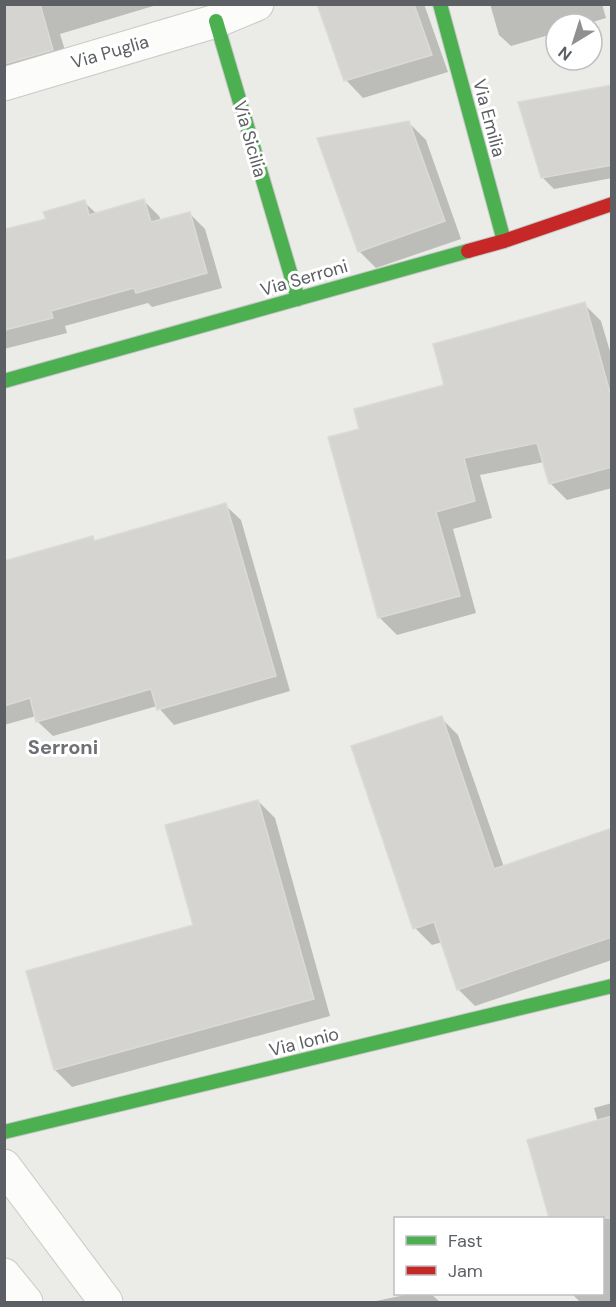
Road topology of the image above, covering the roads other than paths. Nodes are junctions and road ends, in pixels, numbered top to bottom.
1 (257, 4) edge
2 (440, 4) edge
3 (216, 21) junction
4 (4, 84) edge
5 (612, 204) edge
6 (504, 241) junction
7 (297, 299) junction
8 (4, 381) edge
9 (612, 986) edge
10 (4, 1132) edge
11 (4, 1166) edge
12 (4, 1275) edge
13 (26, 1302) edge
14 (106, 1302) edge

1 - 3 street
2 - 6 street, Via Emilia
3 - 4 street, Via Puglia
3 - 7 street, Via Sicilia
5 - 6 street, Via Serroni
6 - 7 street, Via Serroni
7 - 8 street, Via Serroni
9 - 10 street, Via Ionio
11 - 14 street
12 - 13 street

